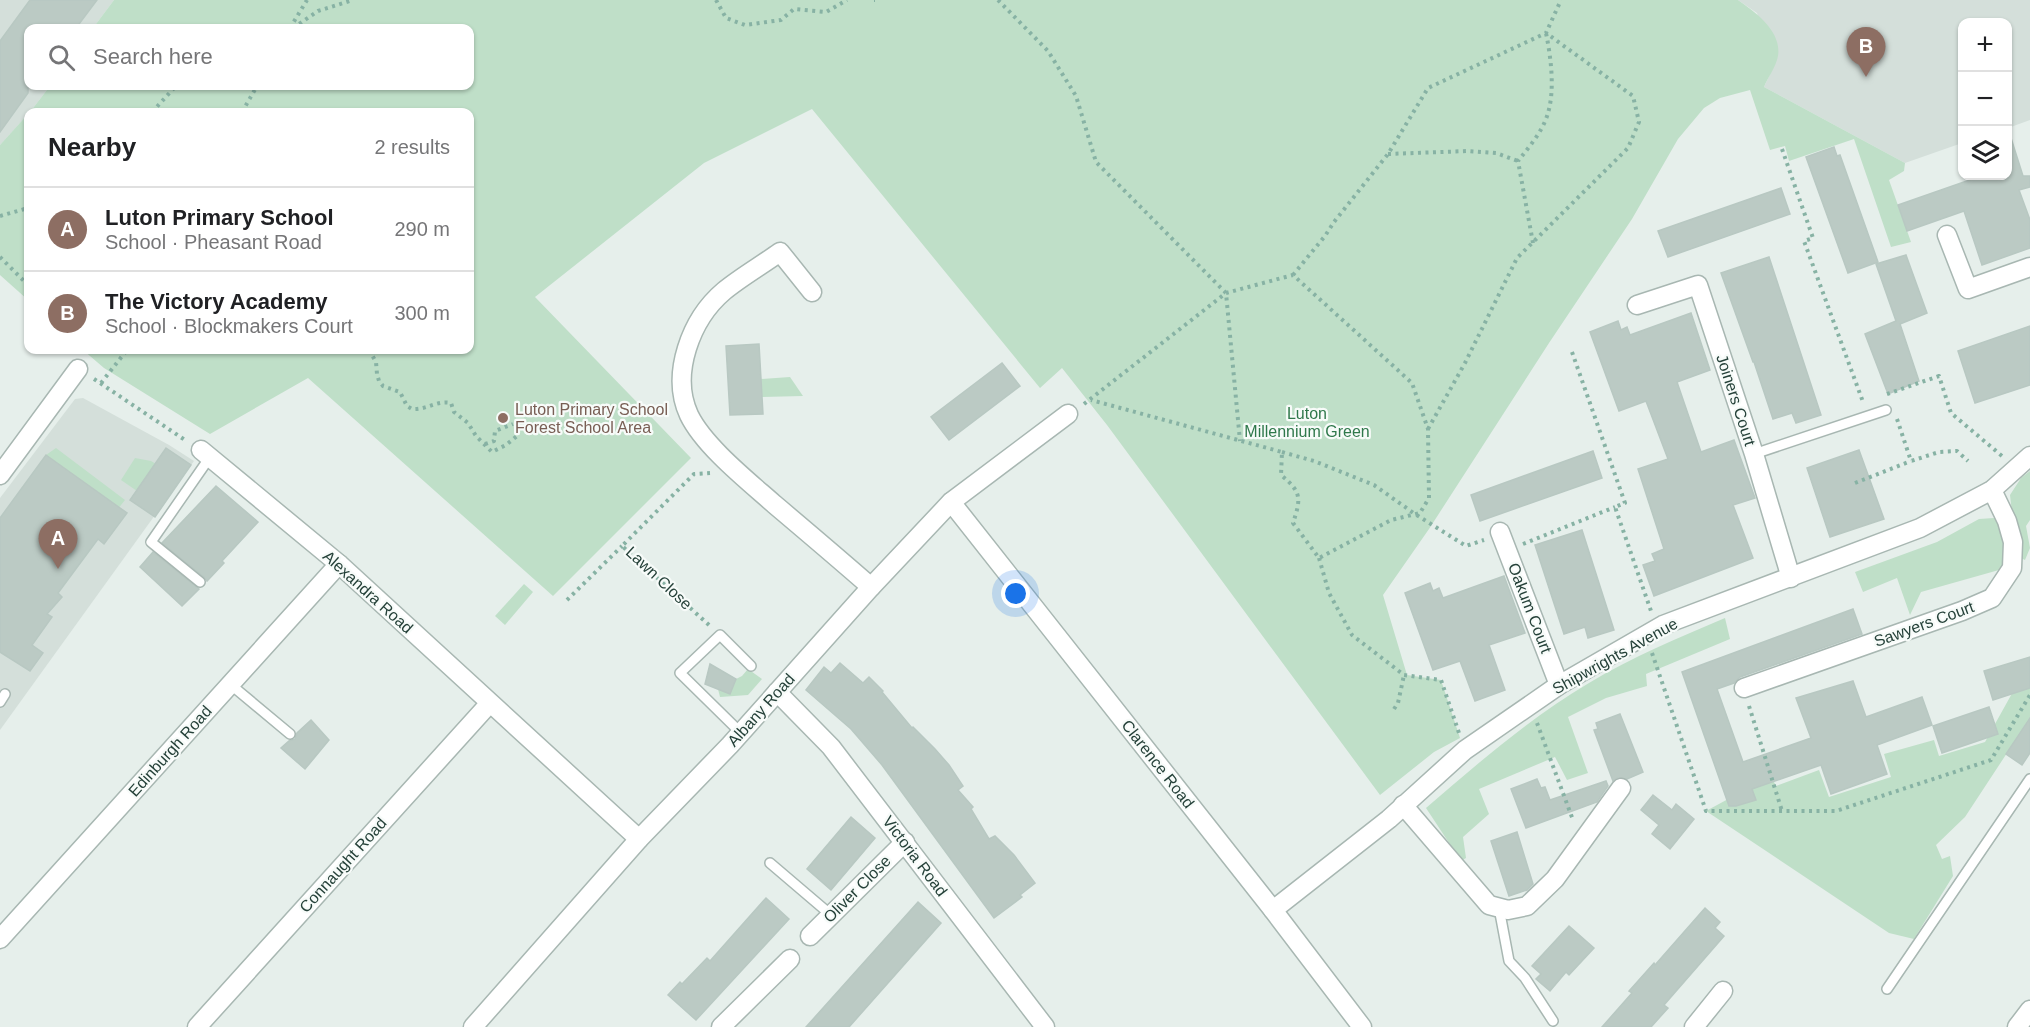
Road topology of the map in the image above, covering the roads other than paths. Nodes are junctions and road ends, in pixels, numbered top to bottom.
1 (1947, 234) dead end
2 (2030, 267) edge
3 (812, 292) dead end
4 (1637, 305) dead end
5 (78, 369) road end
6 (1887, 411) road end
7 (1068, 414) dead end
8 (205, 453) joint
9 (1754, 454) junction
10 (2030, 456) edge
11 (0, 475) edge
12 (1992, 490) junction
13 (951, 502) junction
14 (1503, 539) road end
15 (339, 564) junction
16 (1791, 578) junction
17 (200, 582) dead end
18 (871, 587) junction
19 (752, 666) dead end
20 (230, 684) junction
21 (1559, 685) junction
22 (1744, 688) road end
23 (777, 692) junction
24 (489, 704) junction
25 (741, 733) junction
26 (290, 734) dead end
27 (2030, 779) edge
28 (1621, 788) dead end
29 (1403, 805) junction
30 (639, 839) junction
31 (905, 842) junction
32 (770, 863) dead end
33 (1499, 908) junction
34 (1273, 910) junction
35 (831, 915) junction
36 (810, 936) dead end
37 (0, 939) edge
38 (790, 959) dead end
39 (1887, 989) dead end
40 (1724, 991) dead end
41 (2030, 1010) edge
42 (1553, 1021) dead end
43 (197, 1027) edge
44 (473, 1027) edge
45 (722, 1027) edge
46 (1045, 1027) edge
47 (1362, 1027) edge
48 (1694, 1027) edge
49 (2017, 1027) edge

1 - 2 street
3 - 18 street
4 - 9 street, Joiners Court
5 - 11 street
6 - 9 lane
7 - 13 street, Albany Road
8 - 15 street, Alexandra Road
8 - 17 lane
9 - 16 street, Joiners Court
10 - 12 street, Shipwrights Avenue
12 - 16 street, Shipwrights Avenue
12 - 22 street, Sawyers Court
13 - 18 street, Albany Road
13 - 34 street, Clarence Road
14 - 21 street, Oakum Court
15 - 20 street, Edinburgh Road
15 - 24 street, Alexandra Road
16 - 21 street, Shipwrights Avenue
18 - 23 street, Albany Road
19 - 25 lane
20 - 26 lane
20 - 37 street, Edinburgh Road
21 - 29 street, Shipwrights Avenue
23 - 25 street, Albany Road
23 - 31 street, Victoria Road
24 - 30 street, Alexandra Road
24 - 43 street, Connaught Road
25 - 30 street, Albany Road
27 - 39 lane
28 - 33 street
29 - 33 street
29 - 34 street, Shipwrights Avenue
30 - 44 street, Albany Road
31 - 35 street, Oliver Close
31 - 46 street, Victoria Road
32 - 35 lane
33 - 42 lane
34 - 47 street, Clarence Road
35 - 36 street, Oliver Close
38 - 45 street
40 - 48 street
41 - 49 street

